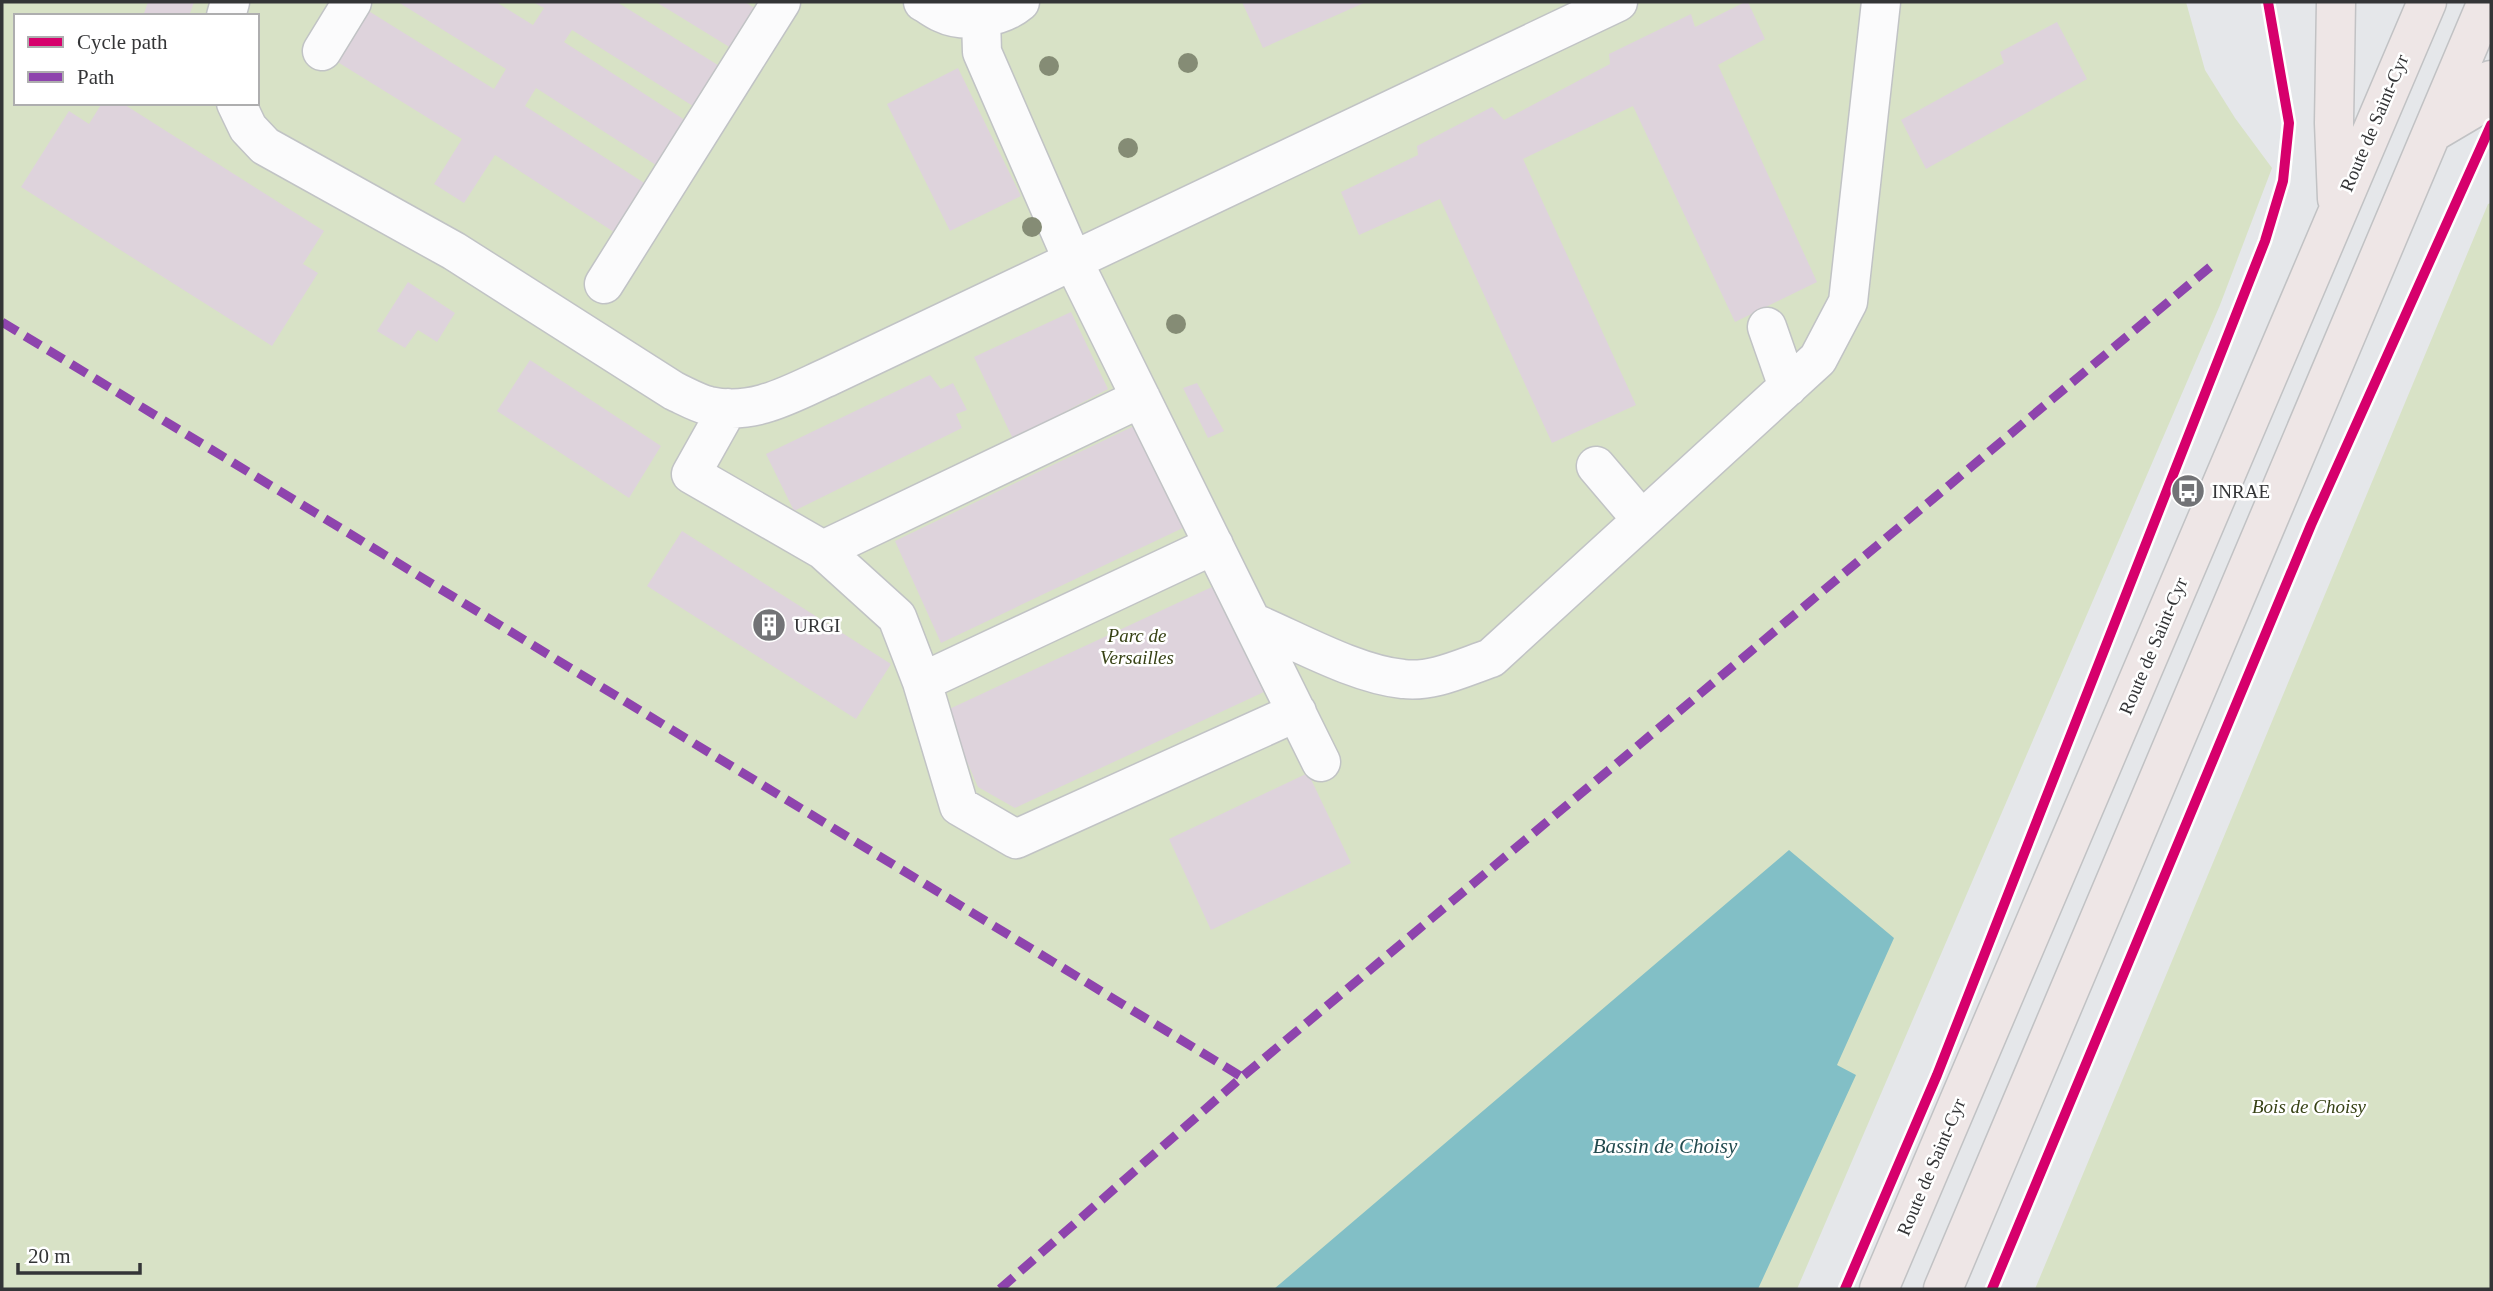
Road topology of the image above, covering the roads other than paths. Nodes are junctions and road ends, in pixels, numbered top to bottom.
1 (352, 2) edge
2 (781, 2) edge
3 (923, 2) edge
4 (1020, 2) edge
5 (1618, 2) edge
6 (1881, 2) edge
7 (2336, 2) edge
8 (2427, 2) edge
9 (2487, 2) edge
10 (981, 19) junction
11 (322, 51) dead end
12 (2491, 80) edge
13 (237, 105) edge
14 (2432, 133) junction
15 (2338, 207) junction
16 (1073, 261) junction
17 (604, 284) dead end
18 (1767, 327) dead end
19 (1788, 387) junction
20 (1141, 398) junction
21 (728, 408) junction
22 (1596, 466) dead end
23 (1642, 520) junction
24 (1214, 545) junction
25 (823, 550) junction
26 (1252, 622) junction
27 (922, 682) junction
28 (1297, 712) junction
29 (1321, 762) dead end
30 (1879, 1289) edge
31 (1942, 1289) edge

1 - 11 lane
2 - 17 lane
3 - 10 lane
4 - 10 lane
5 - 16 lane
6 - 19 lane
7 - 15 main road
8 - 15 main road, Route de Saint-Cyr
9 - 14 main road
10 - 16 lane
12 - 14 main road
13 - 21 lane
14 - 31 main road
15 - 30 main road, Route de Saint-Cyr
16 - 20 lane
16 - 21 lane
18 - 19 lane
19 - 23 lane
20 - 24 lane
20 - 25 lane
21 - 25 lane
22 - 23 lane
23 - 26 lane
24 - 26 lane
24 - 27 lane
25 - 27 lane
26 - 28 lane
27 - 28 lane
28 - 29 lane

